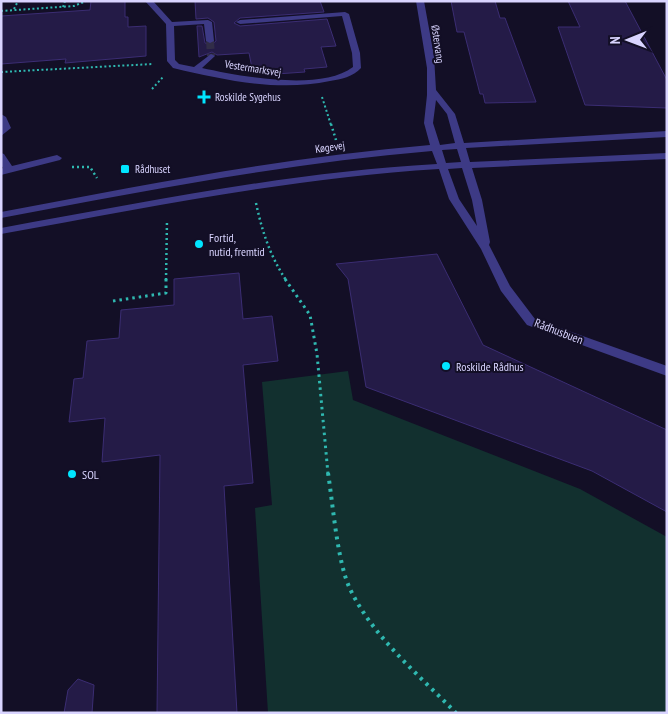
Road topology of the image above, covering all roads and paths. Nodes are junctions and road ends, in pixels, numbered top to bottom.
1 (18, 1) edge
2 (65, 1) edge
3 (86, 1) edge
4 (149, 1) edge
5 (420, 1) edge
6 (63, 7) junction
7 (14, 10) junction
8 (1, 11) edge
9 (240, 22) dead end
10 (170, 24) junction
11 (210, 41) tunnel mouth
12 (211, 56) dead end
13 (171, 60) junction
14 (196, 69) junction
15 (1, 72) edge
16 (432, 90) junction
17 (328, 114) dead end
18 (1, 117) edge
19 (1, 134) edge
20 (667, 134) edge
21 (460, 145) junction
22 (435, 147) junction
23 (1, 156) edge
24 (667, 156) edge
25 (57, 158) dead end
26 (342, 158) junction
27 (466, 164) junction
28 (441, 165) junction
29 (90, 167) dead end
30 (5, 171) edge
31 (99, 185) dead end
32 (254, 186) junction
33 (166, 200) junction
34 (1, 215) edge
35 (1, 231) edge
36 (486, 249) junction
37 (113, 301) dead end
38 (667, 371) edge
39 (456, 713) edge

1 - 7 path
2 - 6 path
3 - 6 path
4 - 10 street
5 - 16 street, Østervang
6 - 7 path
7 - 8 path
9 - 14 street, Vestermarksvej
10 - 11 street
10 - 13 street
12 - 14 street
13 - 14 street, Vestermarksvej
13 - 15 path
16 - 21 street
16 - 22 street, Østervang
17 - 26 path
18 - 19 street
20 - 21 street, Køgevej
21 - 22 street, Køgevej
21 - 27 street, Rådhusbuen
22 - 26 street, Køgevej
22 - 28 street, Rådhusbuen
23 - 30 street
24 - 27 street
25 - 30 street
26 - 34 street, Køgevej
27 - 28 street
27 - 36 street, Rådhusbuen
28 - 32 street
28 - 36 street, Rådhusbuen
29 - 31 path
32 - 33 street
32 - 39 path
33 - 35 street
33 - 37 path
36 - 38 street, Rådhusbuen

